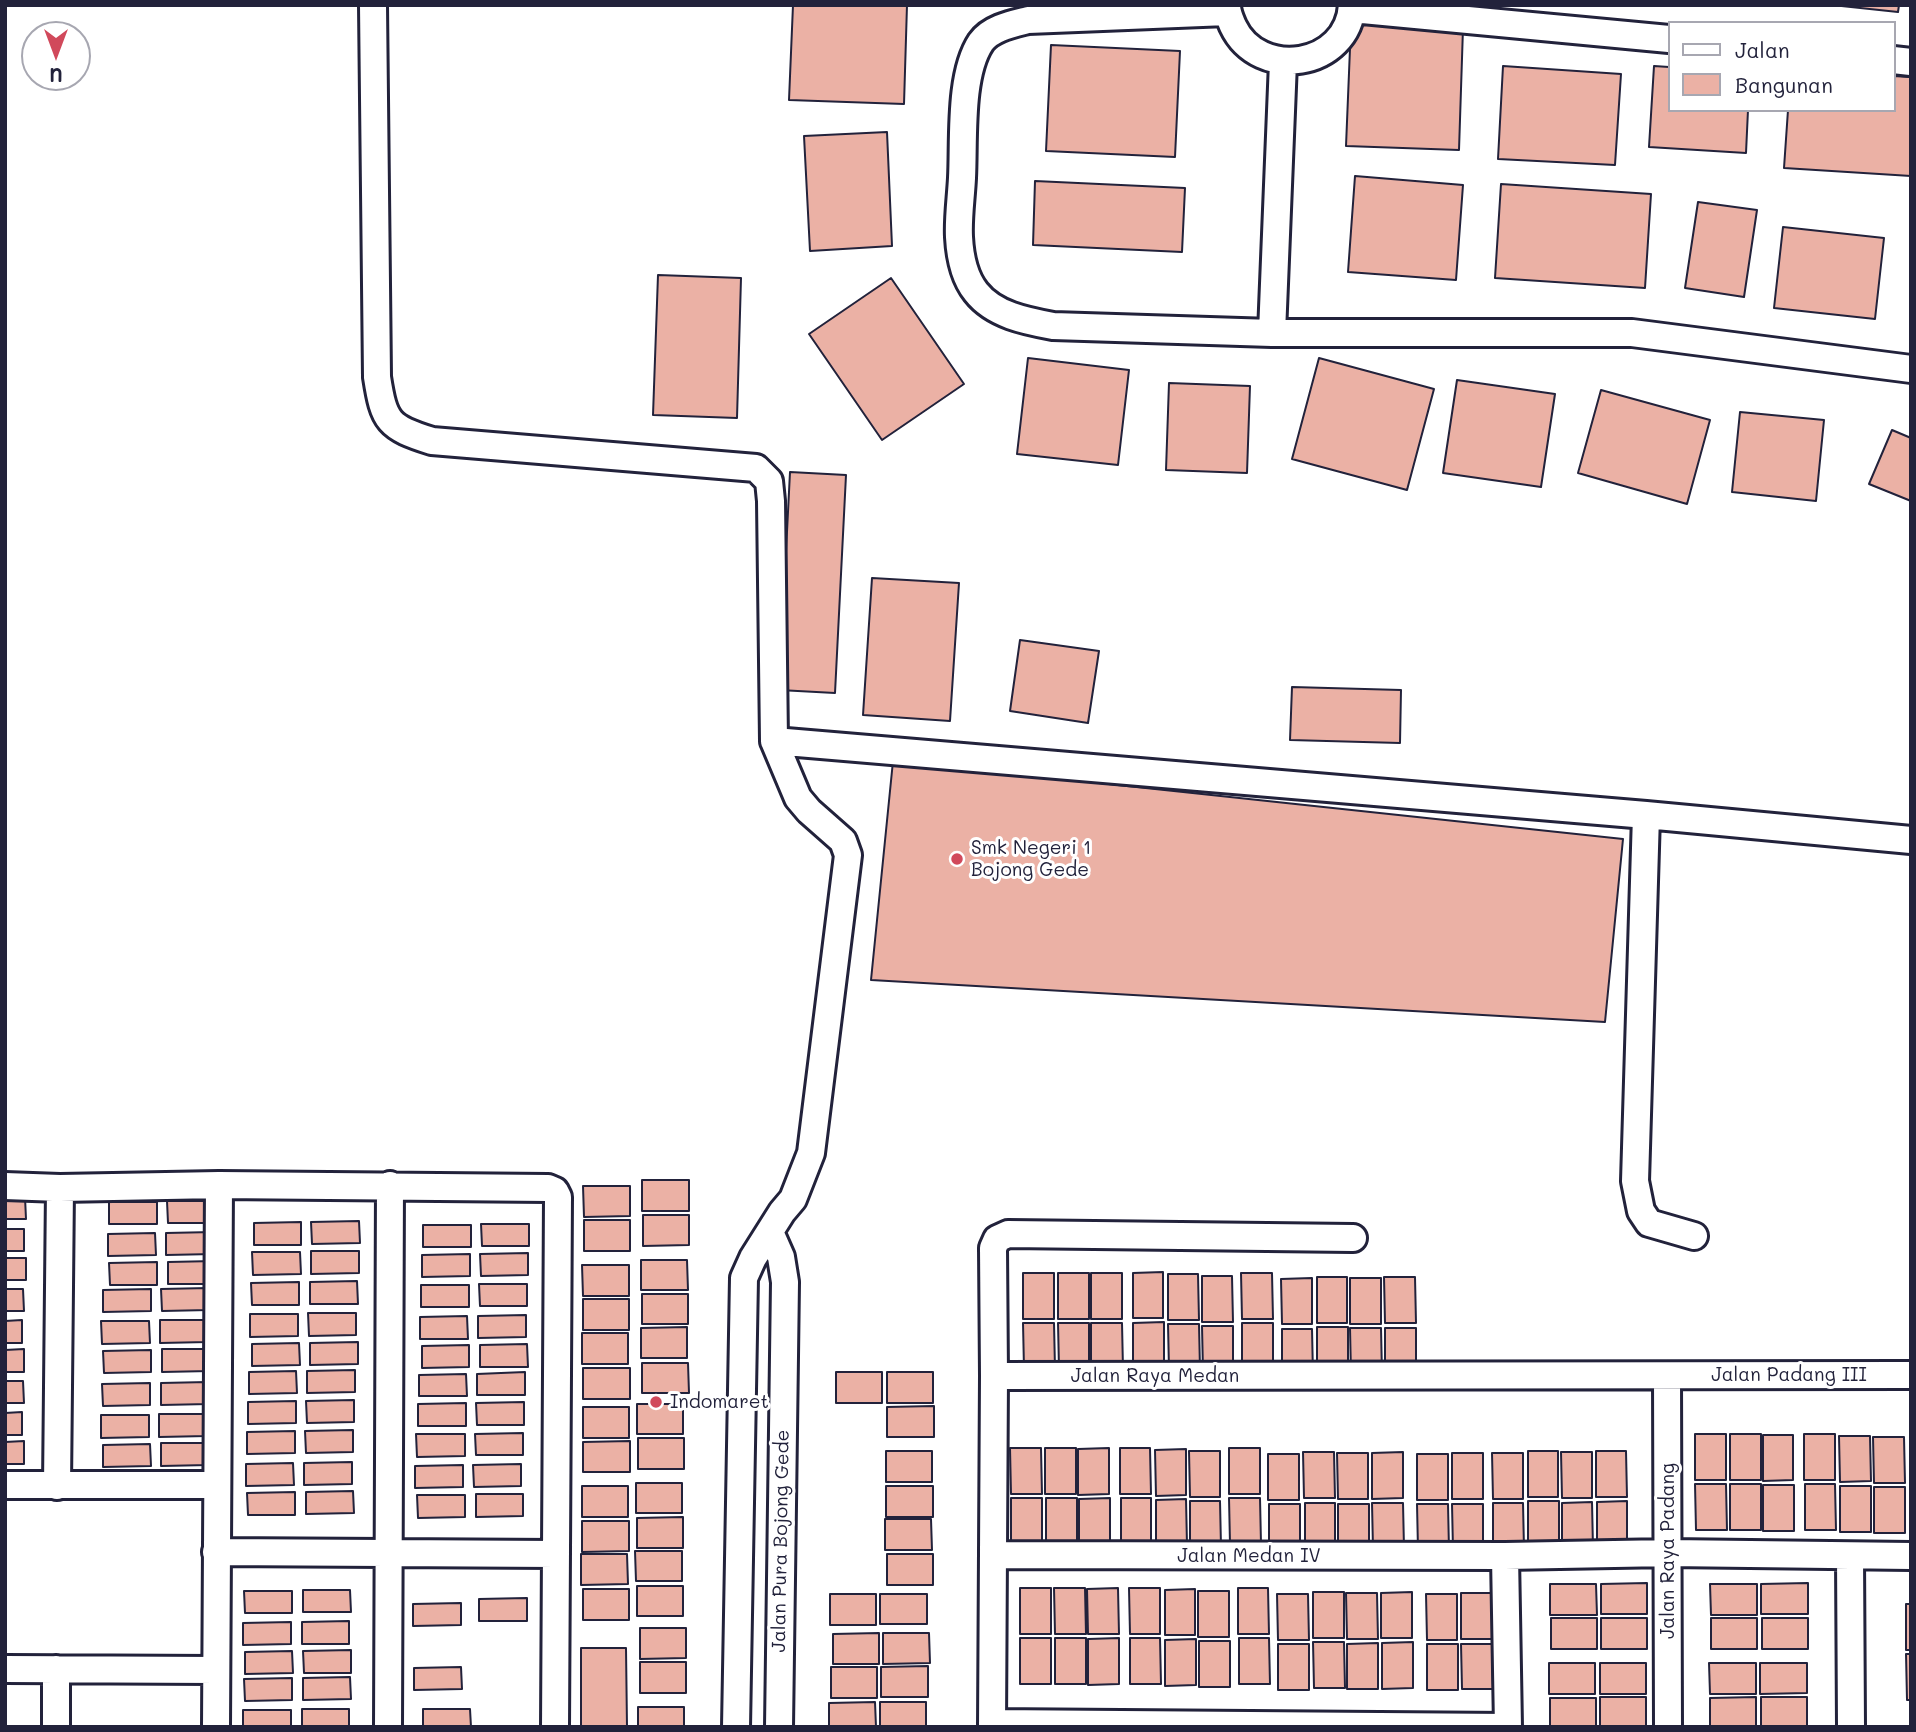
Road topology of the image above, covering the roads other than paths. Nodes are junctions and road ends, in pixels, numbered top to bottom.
1 (373, 5) edge
2 (1352, 7) edge
3 (1227, 9) edge
4 (1668, 39) edge
5 (1283, 62) junction
6 (1272, 333) junction
7 (1911, 369) edge
8 (774, 741) junction
9 (1646, 815) junction
10 (1911, 840) edge
11 (219, 1185) junction
12 (390, 1185) junction
13 (5, 1186) edge
14 (60, 1188) junction
15 (770, 1232) junction
16 (1694, 1236) dead end
17 (1353, 1238) dead end
18 (1911, 1374) edge
19 (994, 1376) junction
20 (1667, 1376) junction
21 (5, 1485) edge
22 (217, 1485) junction
23 (57, 1486) junction
24 (216, 1552) junction
25 (389, 1553) junction
26 (1669, 1553) junction
27 (556, 1554) junction
28 (993, 1555) junction
29 (1505, 1556) junction
30 (1850, 1556) junction
31 (1911, 1556) edge
32 (5, 1669) edge
33 (56, 1669) junction
34 (216, 1670) junction
35 (992, 1725) edge
36 (56, 1727) edge
37 (216, 1727) edge
38 (388, 1727) edge
39 (555, 1727) edge
40 (736, 1727) edge
41 (779, 1727) edge
42 (1508, 1727) edge
43 (1668, 1727) edge
44 (1851, 1727) edge

1 - 8 street
2 - 4 street
2 - 5 street
3 - 5 street
3 - 6 street
5 - 6 street
6 - 7 street
8 - 9 street
8 - 15 street
9 - 10 street
9 - 16 street
11 - 12 street
11 - 14 street
11 - 22 street
12 - 25 street
12 - 27 street
13 - 14 street
14 - 23 street
15 - 40 street
15 - 41 street, Jalan Pura Bojong Gede
17 - 19 street
18 - 20 street, Jalan Padang III
19 - 20 street, Jalan Raya Medan
19 - 28 street
20 - 26 street, Jalan Raya Padang
21 - 23 street
22 - 23 street
22 - 24 street
24 - 25 street
24 - 34 street
25 - 27 street
25 - 38 street
26 - 29 street, Jalan Medan IV
26 - 30 street
26 - 43 street, Jalan Raya Padang
27 - 39 street
28 - 29 street, Jalan Medan IV
28 - 35 street
29 - 42 street
30 - 31 street
30 - 44 street
32 - 33 street
33 - 34 street
33 - 36 street
34 - 37 street
35 - 42 street

